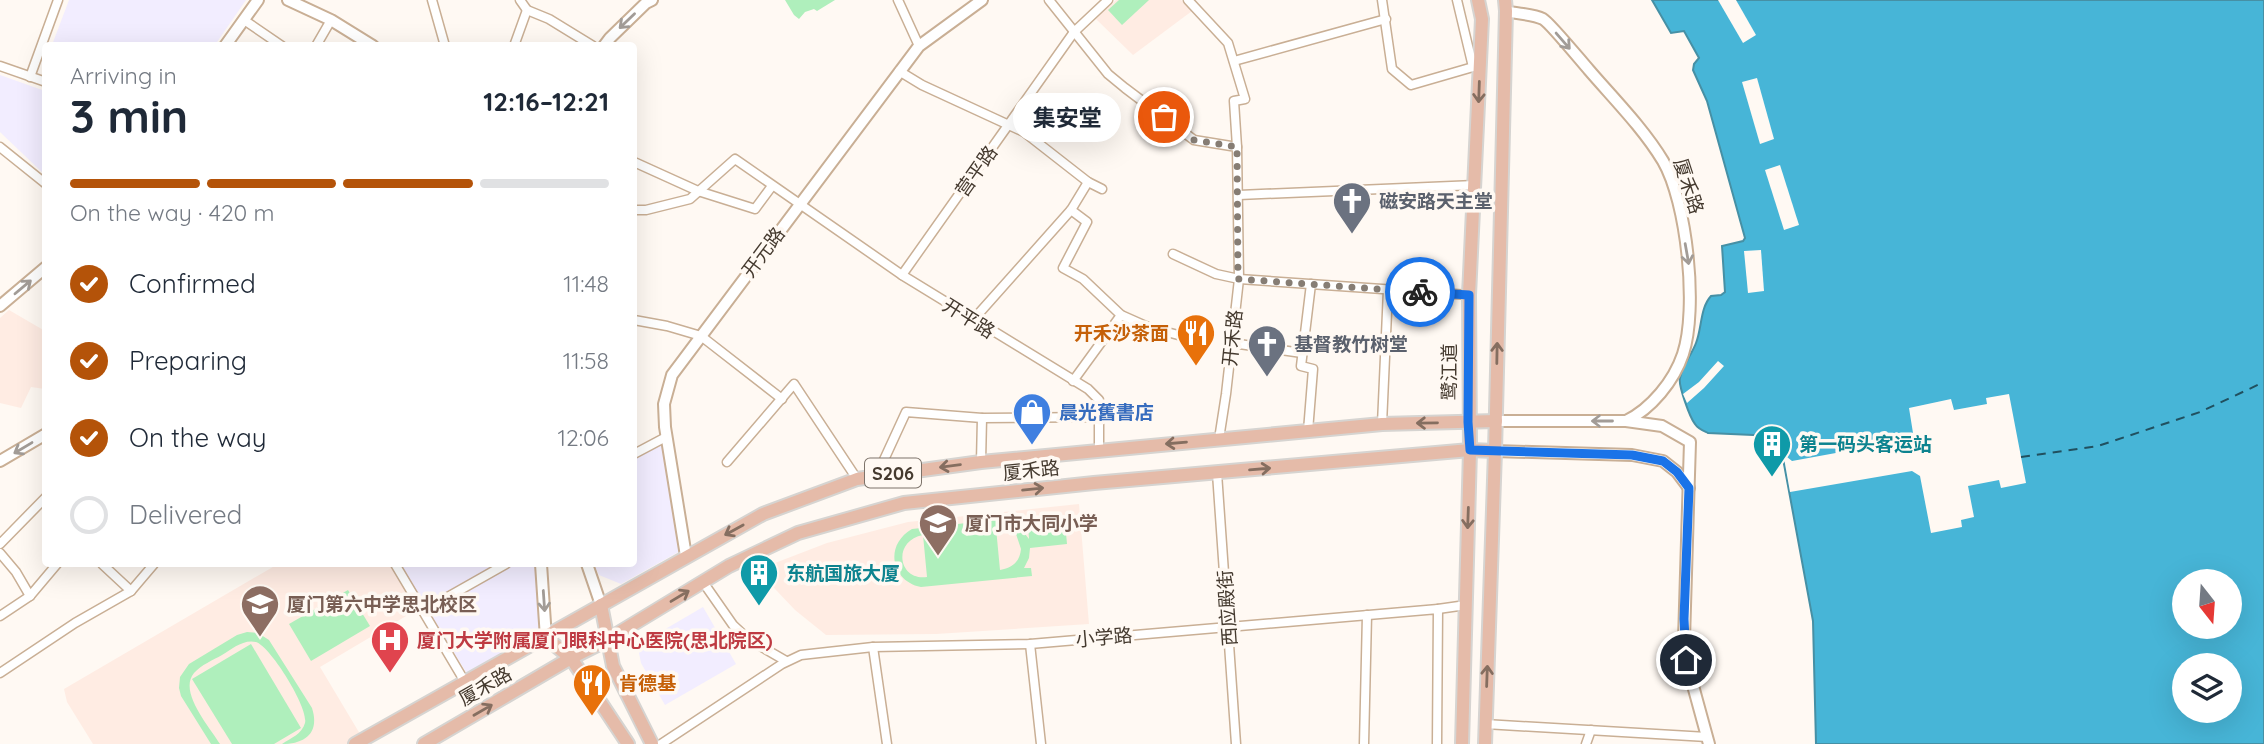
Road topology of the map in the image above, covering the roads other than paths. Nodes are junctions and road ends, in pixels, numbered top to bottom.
1 (58, 0) edge
2 (258, 0) edge
3 (288, 0) edge
4 (305, 0) edge
5 (432, 0) edge
6 (520, 0) edge
7 (652, 0) edge
8 (898, 0) edge
9 (982, 0) edge
10 (1049, 0) edge
11 (1108, 0) edge
12 (1188, 0) edge
13 (1382, 0) edge
14 (1457, 0) edge
15 (1478, 0) edge
16 (1505, 6) edge
17 (527, 10) junction
18 (1385, 19) junction
19 (243, 20) junction
20 (331, 20) junction
21 (1074, 32) junction
22 (43, 42) edge
23 (228, 42) edge
24 (276, 42) edge
25 (318, 42) edge
26 (367, 42) edge
27 (377, 42) edge
28 (444, 42) edge
29 (515, 42) edge
30 (586, 42) edge
31 (608, 42) edge
32 (42, 43) edge
33 (919, 46) junction
34 (1234, 61) junction
35 (0, 66) edge
36 (1476, 66) junction
37 (899, 71) junction
38 (30, 76) junction
39 (42, 80) edge
40 (1009, 125) junction
41 (0, 146) edge
42 (1237, 147) junction
43 (637, 163) edge
44 (42, 181) edge
45 (1088, 182) junction
46 (1475, 185) junction
47 (772, 186) junction
48 (1102, 190) dead end
49 (698, 191) junction
50 (1239, 195) junction
51 (798, 205) junction
52 (637, 210) edge
53 (1071, 210) junction
54 (1173, 254) dead end
55 (42, 270) edge
56 (902, 275) junction
57 (1238, 279) junction
58 (1311, 284) junction
59 (1388, 289) junction
60 (1469, 295) junction
61 (0, 306) edge
62 (1121, 314) junction
63 (973, 320) junction
64 (637, 321) edge
65 (701, 336) junction
66 (1197, 340) dead end
67 (1232, 344) junction
68 (1302, 353) junction
69 (1073, 381) junction
70 (782, 399) junction
71 (1098, 417) junction
72 (982, 418) junction
73 (1496, 421) junction
74 (1626, 421) junction
75 (1468, 422) junction
76 (1382, 424) junction
77 (1308, 431) junction
78 (42, 436) edge
79 (666, 437) junction
80 (1219, 439) junction
81 (1470, 450) junction
82 (1495, 450) junction
83 (1099, 451) junction
84 (637, 452) edge
85 (0, 461) edge
86 (727, 462) dead end
87 (981, 462) junction
88 (1217, 473) junction
89 (877, 475) junction
90 (857, 479) junction
91 (1689, 488) junction
92 (42, 501) edge
93 (0, 544) edge
94 (0, 554) edge
95 (687, 556) junction
96 (54, 567) edge
97 (105, 567) edge
98 (151, 567) edge
99 (397, 567) edge
100 (501, 567) edge
101 (541, 567) edge
102 (588, 567) edge
103 (703, 582) junction
104 (131, 591) junction
105 (30, 596) junction
106 (601, 605) junction
107 (1466, 605) junction
108 (1438, 609) junction
109 (423, 611) junction
110 (1367, 615) junction
111 (0, 616) edge
112 (1228, 627) junction
113 (546, 638) junction
114 (607, 640) junction
115 (1030, 644) junction
116 (873, 647) junction
117 (571, 658) junction
118 (786, 662) junction
119 (0, 673) edge
120 (465, 682) junction
121 (1485, 724) junction
122 (1591, 730) junction
123 (1708, 741) edge
124 (355, 744) edge
125 (424, 744) edge
126 (628, 744) edge
127 (652, 744) edge
128 (661, 744) edge
129 (887, 744) edge
130 (1041, 744) edge
131 (1236, 744) edge
132 (1364, 744) edge
133 (1437, 744) edge
134 (1462, 744) edge
135 (1485, 744) edge
136 (1586, 744) edge

1 - 22 street
2 - 19 street
3 - 20 street
4 - 27 street
5 - 28 street
6 - 17 street
7 -> 31 street
8 - 33 street
9 - 33 street, 开元路
10 - 21 street
11 - 21 street, 营平路
12 - 34 street
13 - 18 street
14 - 36 street
15 - 36 main road, 鹭江道
73 -> 16 main road
16 -> 74 street, 厦禾路
17 - 29 street
17 - 30 street
18 - 34 street
18 - 36 street
19 - 23 street
19 - 24 street
20 - 25 street
20 - 26 street
21 - 40 street, 营平路
21 - 42 street
32 - 38 street
33 - 37 street, 开元路
34 - 42 street, 开禾路
35 - 38 street
36 -> 46 main road, 鹭江道
37 - 40 street
37 - 51 street, 开元路
38 - 39 street
40 - 45 street
40 - 56 street, 营平路
41 - 44 street
42 - 50 street, 开禾路
43 - 49 street
45 - 48 street
45 - 53 street
46 - 50 street
46 - 60 main road, 鹭江道
47 - 49 street
47 - 49 street, 开平路
47 - 51 street, 开平路
49 - 52 street
50 - 57 street, 开禾路
51 - 56 street, 开平路
51 - 65 street, 开元路
53 - 62 street
53 - 63 street
54 - 57 street
61 -> 55 street
56 - 63 street, 开平路
57 - 58 street
57 - 67 street, 开禾路
58 - 59 street
58 - 68 street
59 - 60 street
59 - 76 street
60 - 75 main road, 鹭江道
62 - 66 street
62 - 69 street
63 - 69 street, 开平路
64 - 65 street
65 - 70 street
65 - 79 street, 开元路
67 - 68 street
67 - 80 street, 开禾路
68 - 77 street
69 - 71 street, 开平路
70 - 86 street
70 - 90 street
71 - 72 street
71 - 83 street, 开平路
72 - 87 street
72 - 89 street
74 -> 73 street, 厦禾路 / S206
73 - 75 main road, 厦禾路 / S206
73 - 82 main road
74 - 91 street, 厦禾路 / S206
75 -> 76 main road, 厦禾路 / S206
75 - 81 main road, 鹭江道
76 - 77 main road, 厦禾路 / S206
77 - 80 main road, 厦禾路 / S206
78 -> 85 street
79 - 84 street
79 - 95 street, 开元路
80 -> 83 main road, 厦禾路 / S206
81 - 82 main road, 厦禾路 / S206
88 -> 81 main road, 厦禾路 / S206
81 -> 107 main road, 鹭江道
82 - 91 street, 厦禾路 / S206
121 -> 82 main road
83 - 87 main road, 厦禾路 / S206
87 -> 89 main road, 厦禾路 / S206
103 -> 88 main road, 厦禾路 / S206
88 - 112 street, 西应殿街
89 - 90 main road, 厦禾路 / S206
90 -> 95 main road, 厦禾路 / S206
91 - 123 street
92 - 93 street
94 - 105 street
95 - 106 main road, 厦禾路 / S206
96 - 105 street
97 - 104 street
98 - 104 street
99 - 109 street
100 - 109 street
101 -> 113 street
102 - 106 street
114 -> 103 main road, 厦禾路 / S206
103 - 118 street
104 - 119 street
105 - 111 street
106 - 113 main road, 厦禾路 / S206
106 - 114 main road
107 - 108 street, 小学路
107 - 134 main road, 鹭江道
108 - 110 street, 小学路
108 - 133 street
109 - 120 street
110 - 112 street, 小学路
110 - 132 street
112 - 115 street, 小学路
112 - 131 street, 西应殿街
113 - 117 main road
113 - 120 main road, 厦禾路 / S206
114 - 117 main road, 厦禾路 / S206
114 - 127 main road
115 - 116 street, 小学路
115 - 130 street
116 - 118 street, 小学路
116 - 129 street
125 -> 117 main road, 厦禾路 / S206
117 - 126 main road
118 - 128 street, 小学路
120 - 124 main road, 厦禾路 / S206
121 - 122 street
121 - 135 main road
122 - 123 street
122 - 136 street

